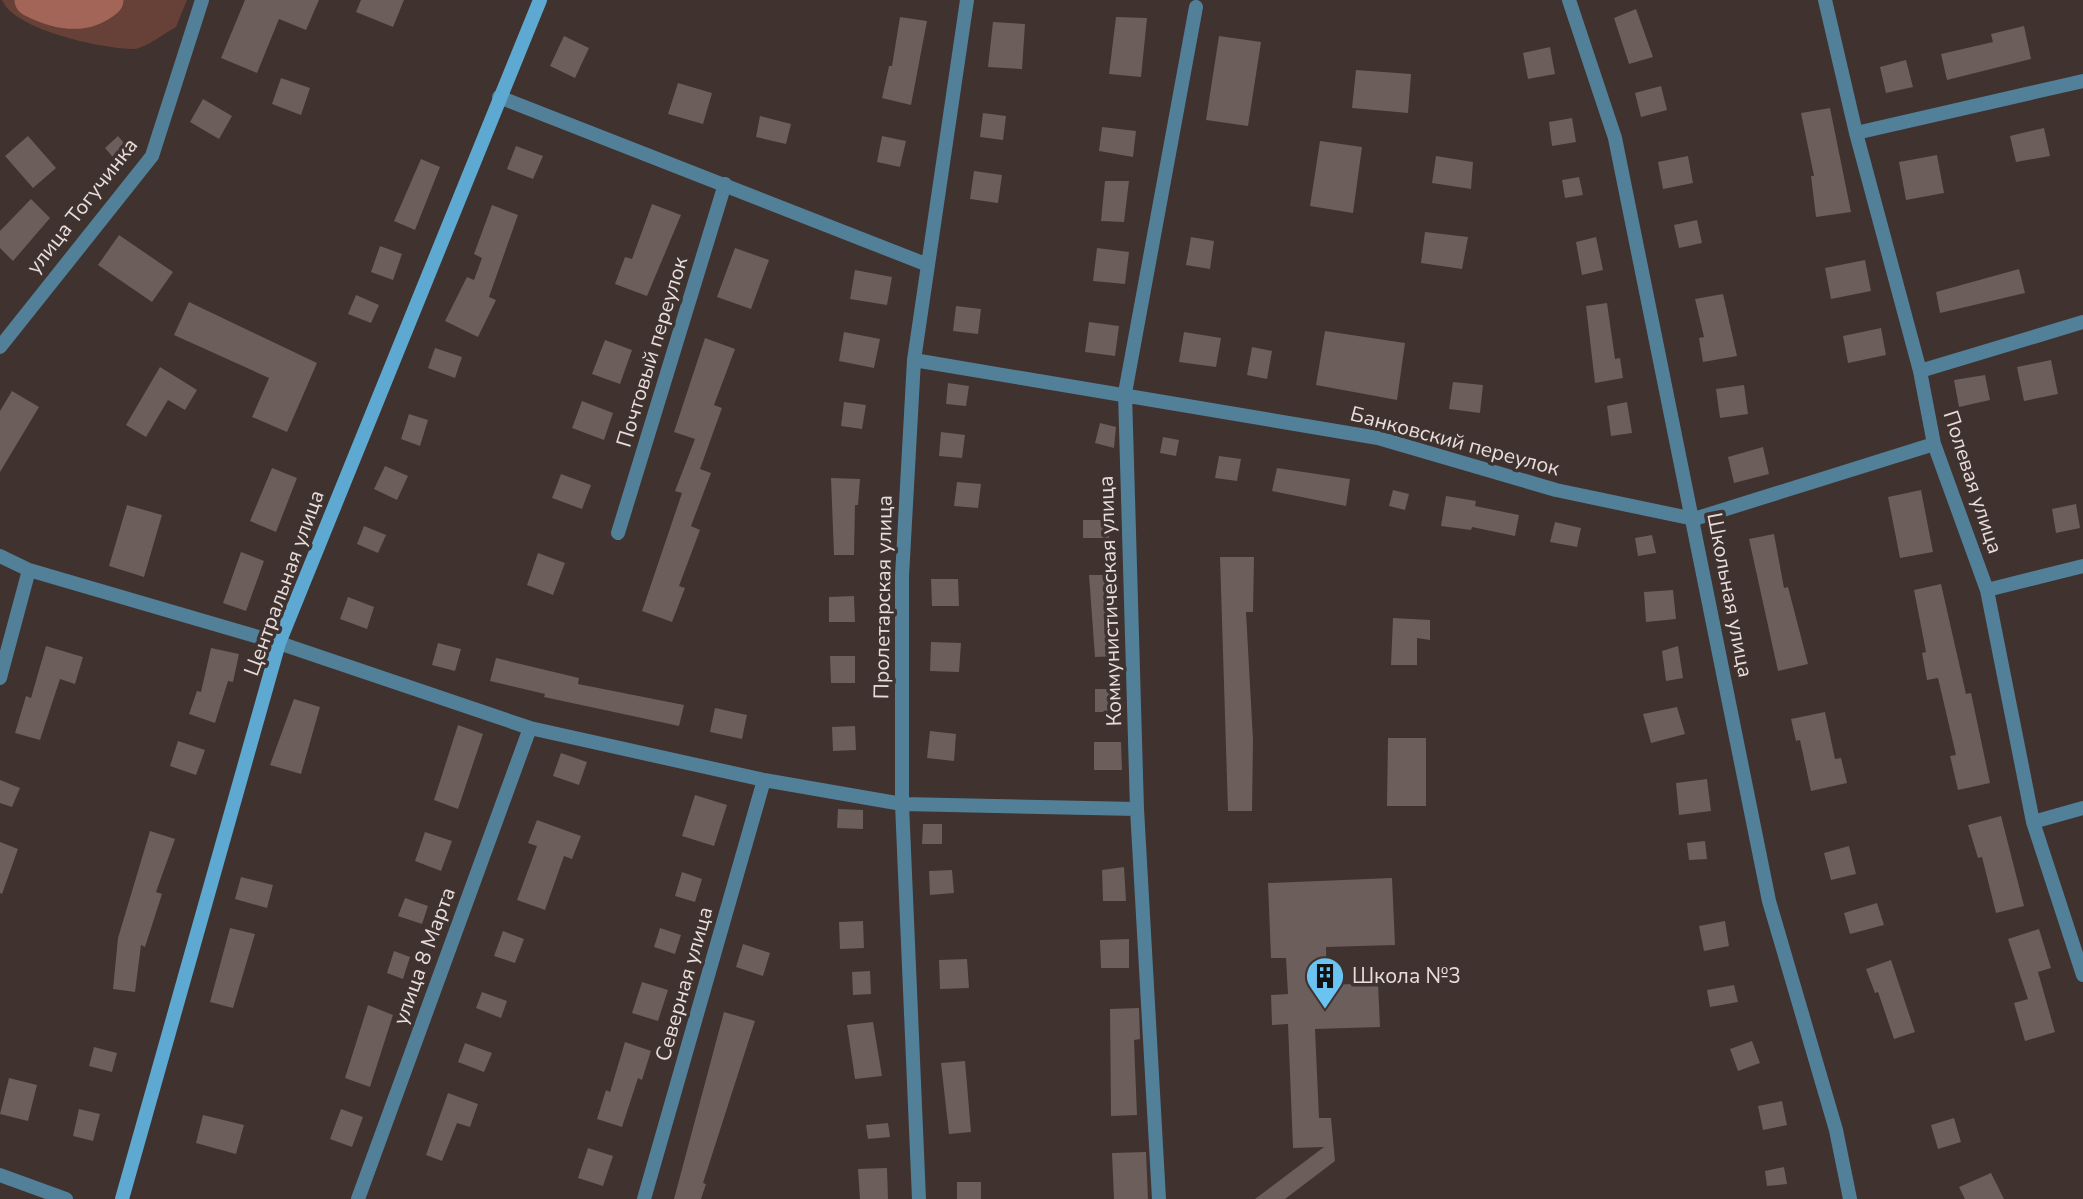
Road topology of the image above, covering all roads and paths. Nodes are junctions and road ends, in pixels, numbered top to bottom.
1 (202, 0) edge
2 (540, 0) edge
3 (968, 0) edge
4 (1569, 0) edge
5 (1825, 0) edge
6 (1196, 7) dead end
7 (2083, 81) edge
8 (499, 97) junction
9 (1856, 133) junction
10 (725, 184) junction
11 (928, 265) junction
12 (2083, 322) edge
13 (0, 347) edge
14 (914, 360) junction
15 (1920, 371) junction
16 (1125, 393) junction
17 (1934, 444) junction
18 (1694, 519) junction
19 (618, 533) dead end
20 (0, 556) edge
21 (2083, 566) edge
22 (29, 570) junction
23 (1987, 590) junction
24 (279, 643) junction
25 (0, 678) edge
26 (530, 728) junction
27 (764, 780) junction
28 (902, 804) junction
29 (2083, 808) edge
30 (1137, 809) junction
31 (2033, 822) junction
32 (2083, 975) edge
33 (0, 1175) edge
34 (66, 1199) edge
35 (122, 1199) edge
36 (358, 1199) edge
37 (644, 1199) edge
38 (919, 1199) edge
39 (1159, 1199) edge
40 (1850, 1199) edge

1 - 13 street, улица Тогучинка
2 - 8 main road, Центральная улица
3 - 11 street, Пролетарская улица
4 - 18 street, Школьная улица
5 - 9 street, Полевая улица
6 - 16 street, Коммунистическая улица
7 - 9 street
8 - 10 street
8 - 24 main road, Центральная улица
9 - 15 street, Полевая улица
10 - 11 street
10 - 19 street, Почтовый переулок
11 - 14 street, Пролетарская улица
12 - 15 street
14 - 16 street, Банковский переулок
14 - 28 street, Пролетарская улица
15 - 17 street, Полевая улица
16 - 18 street, Банковский переулок
16 - 30 street, Коммунистическая улица
17 - 18 street, Банковский переулок
17 - 23 street, Полевая улица
18 - 40 street, Школьная улица
20 - 22 street
21 - 23 street
22 - 24 street
22 - 25 street
23 - 31 street, Полевая улица
24 - 26 street
24 - 35 main road, Центральная улица
26 - 27 street
26 - 36 street, улица 8 Марта
27 - 28 street
27 - 37 street, Северная улица
28 - 30 street
28 - 38 street, Пролетарская улица
29 - 31 street
30 - 39 street, Коммунистическая улица
31 - 32 street, Полевая улица
33 - 34 street

